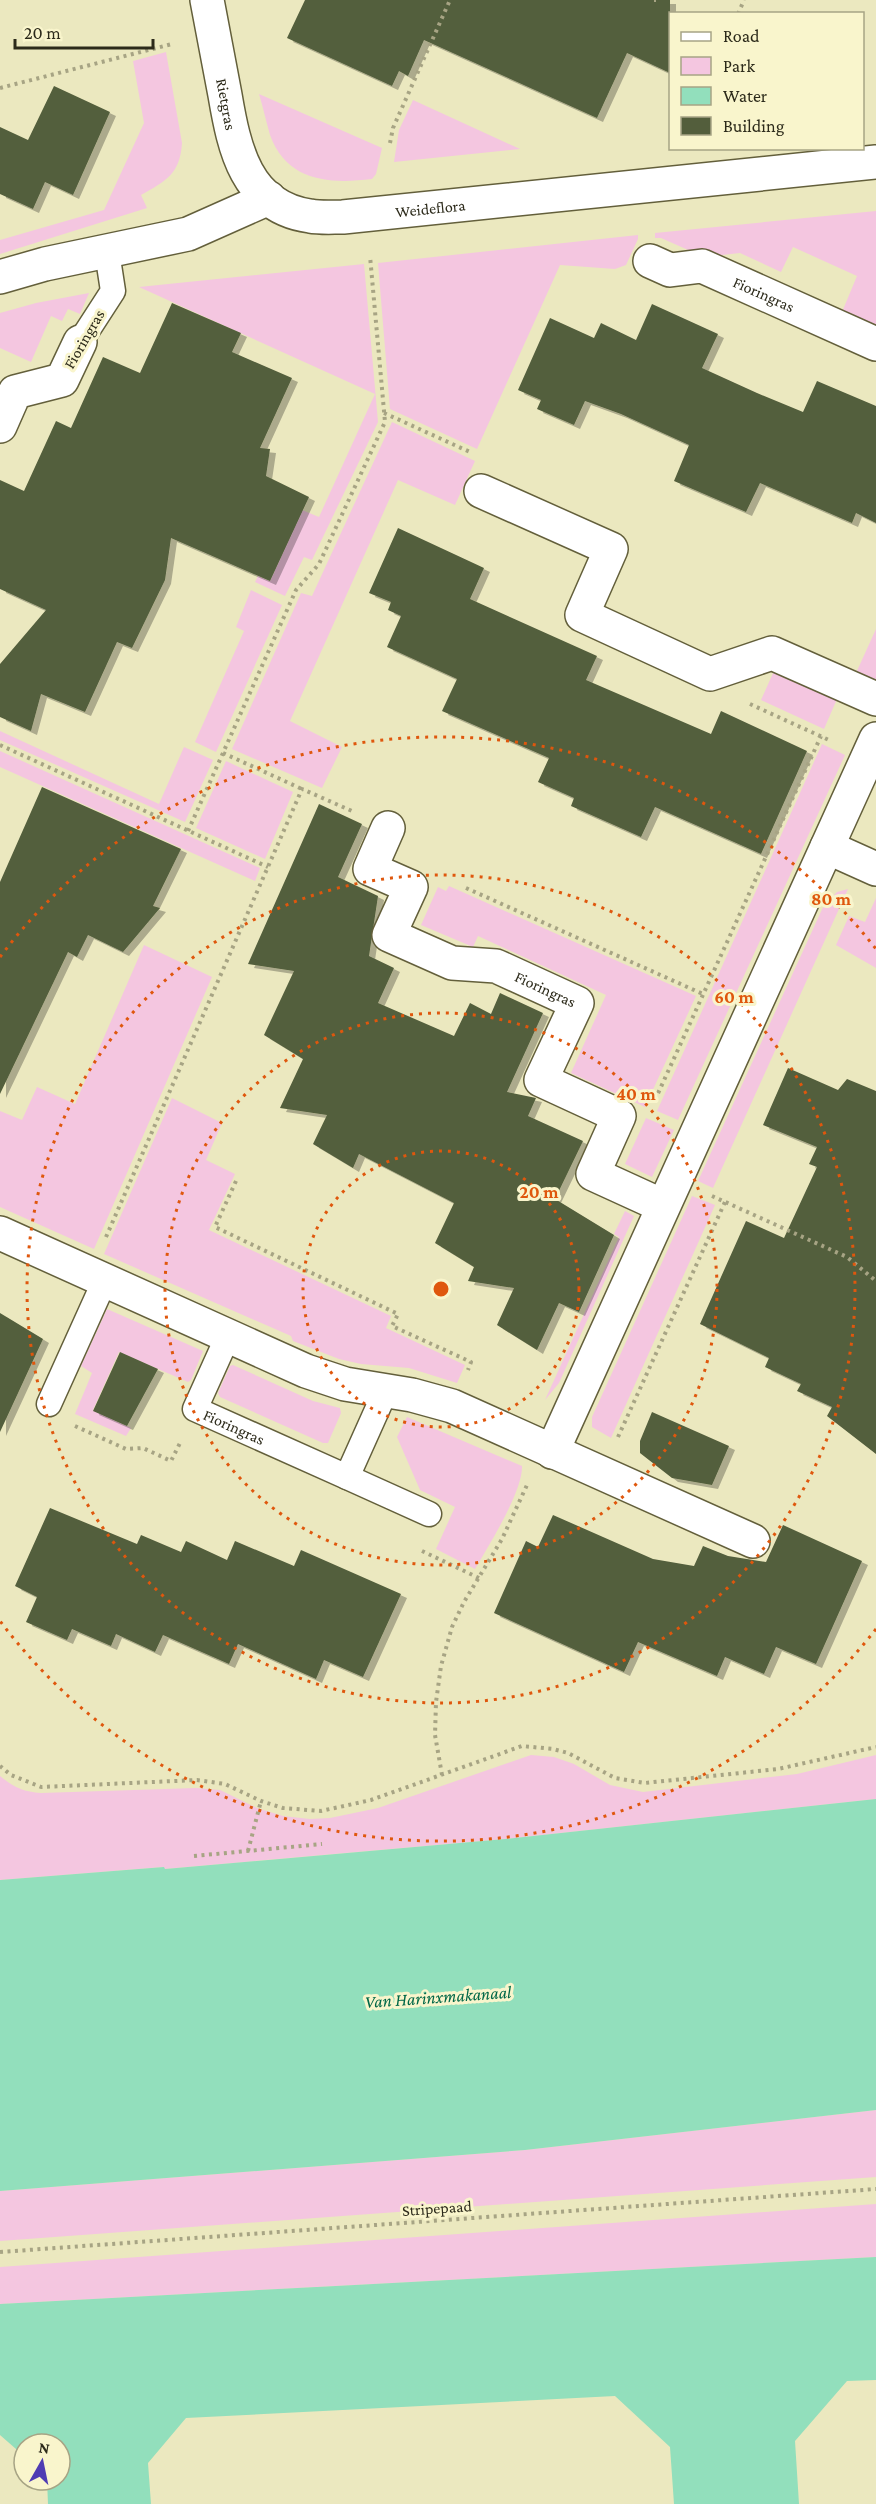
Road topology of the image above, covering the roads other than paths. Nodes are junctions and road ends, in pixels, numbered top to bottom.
1 (207, 0) edge
2 (876, 162) edge
3 (268, 198) junction
4 (107, 252) junction
5 (650, 261) dead end
6 (0, 277) edge
7 (80, 342) joint
8 (876, 344) edge
9 (0, 426) edge
10 (481, 491) road end
11 (876, 699) edge
12 (876, 739) edge
13 (388, 828) road end
14 (827, 847) junction
15 (876, 868) edge
16 (669, 1192) junction
17 (0, 1233) edge
18 (97, 1277) junction
19 (228, 1336) junction
20 (386, 1390) junction
21 (49, 1404) road end
22 (548, 1449) junction
23 (347, 1477) junction
24 (429, 1514) dead end
25 (753, 1541) dead end

1 - 3 street, Rietgras
2 - 3 street, Weideflora
3 - 4 street
4 - 6 street
4 - 7 lane, Fioringras
5 - 8 street, Fioringras
7 - 9 street, Fioringras
10 - 11 street
12 - 14 street
13 - 16 street, Fioringras
14 - 15 street
14 - 16 street
16 - 22 street
17 - 18 street
18 - 19 street
18 - 21 lane
19 - 20 street
19 - 23 lane, Fioringras
20 - 22 street
20 - 23 lane
22 - 25 street
23 - 24 lane, Fioringras

